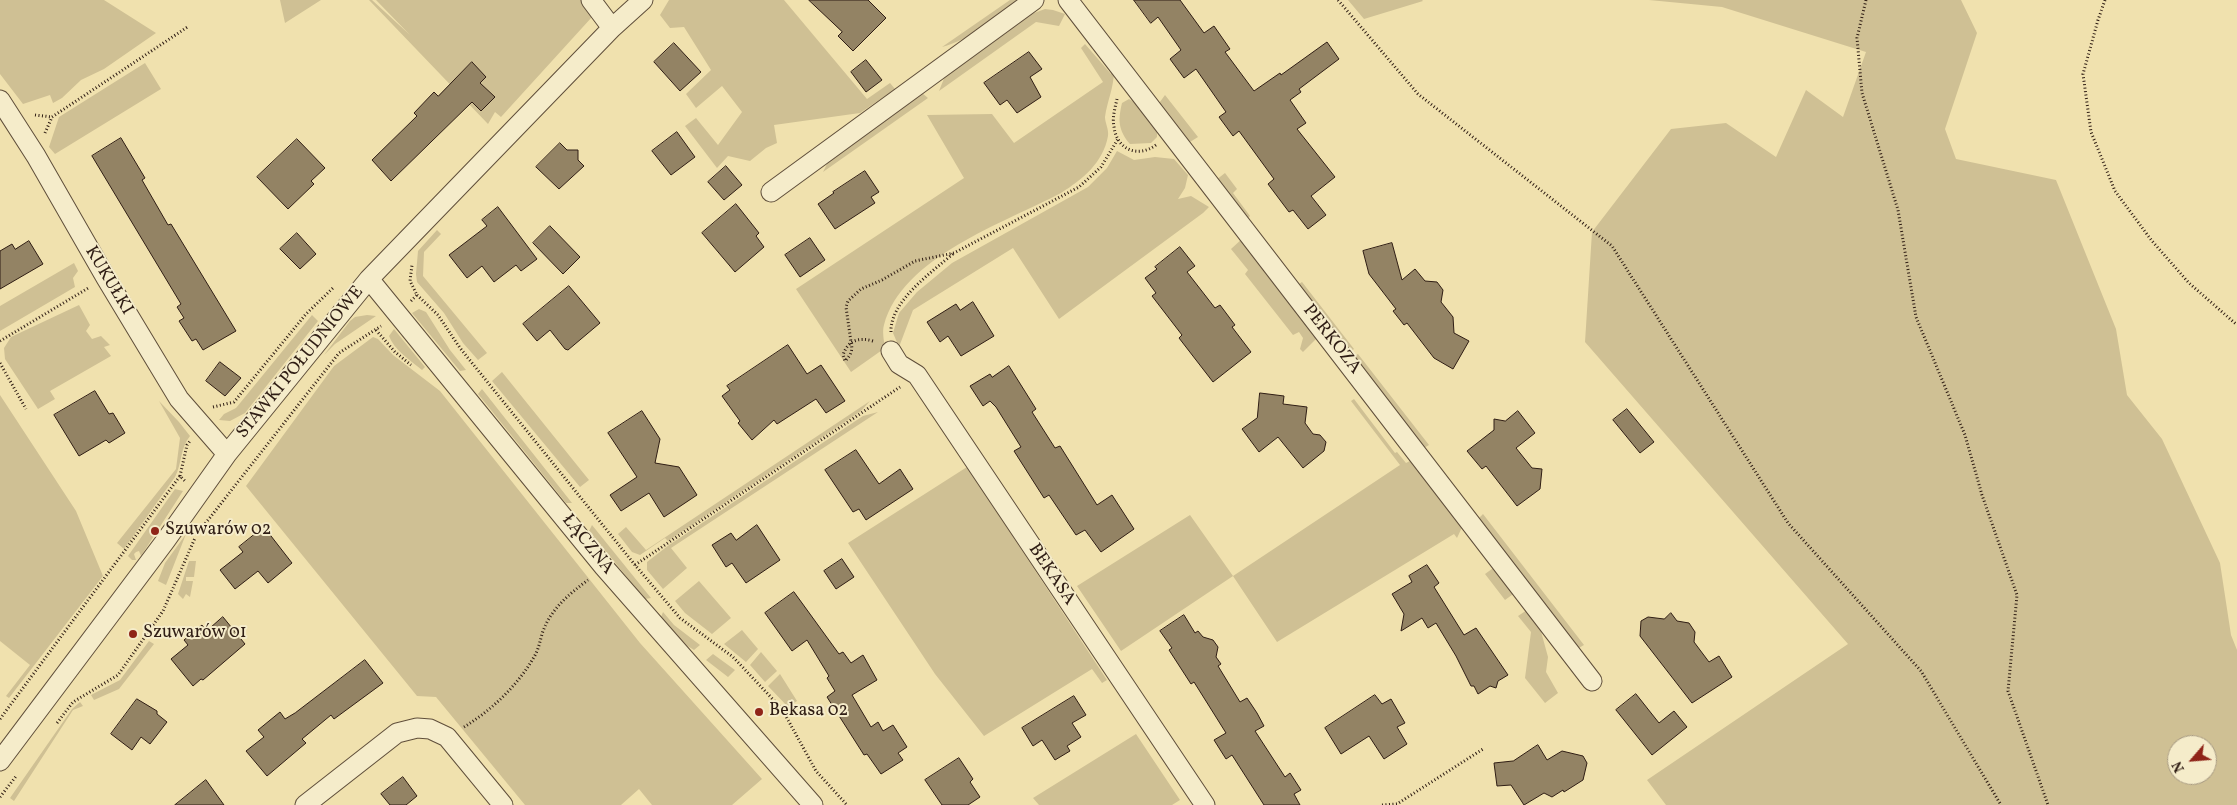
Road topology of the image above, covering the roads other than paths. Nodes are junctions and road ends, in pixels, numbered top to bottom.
1 (591, 0) edge
2 (643, 0) edge
3 (1034, 0) edge
4 (1068, 0) edge
5 (612, 28) junction
6 (0, 100) edge
7 (771, 192) dead end
8 (369, 279) junction
9 (891, 351) road end
10 (227, 454) junction
11 (1592, 680) dead end
12 (0, 761) edge
13 (305, 805) edge
14 (503, 805) edge
15 (813, 805) edge
16 (1205, 805) edge

1 - 5 street
2 - 5 street, STAWKI POŁUDNIOWE
3 - 7 street
4 - 11 street, PERKOZA
5 - 8 street, STAWKI POŁUDNIOWE
6 - 10 street, KUKUŁKI
8 - 10 street, STAWKI POŁUDNIOWE
8 - 15 street, ŁĄCZNA
9 - 16 street, BEKASA
10 - 12 street, STAWKI POŁUDNIOWE
13 - 14 street

